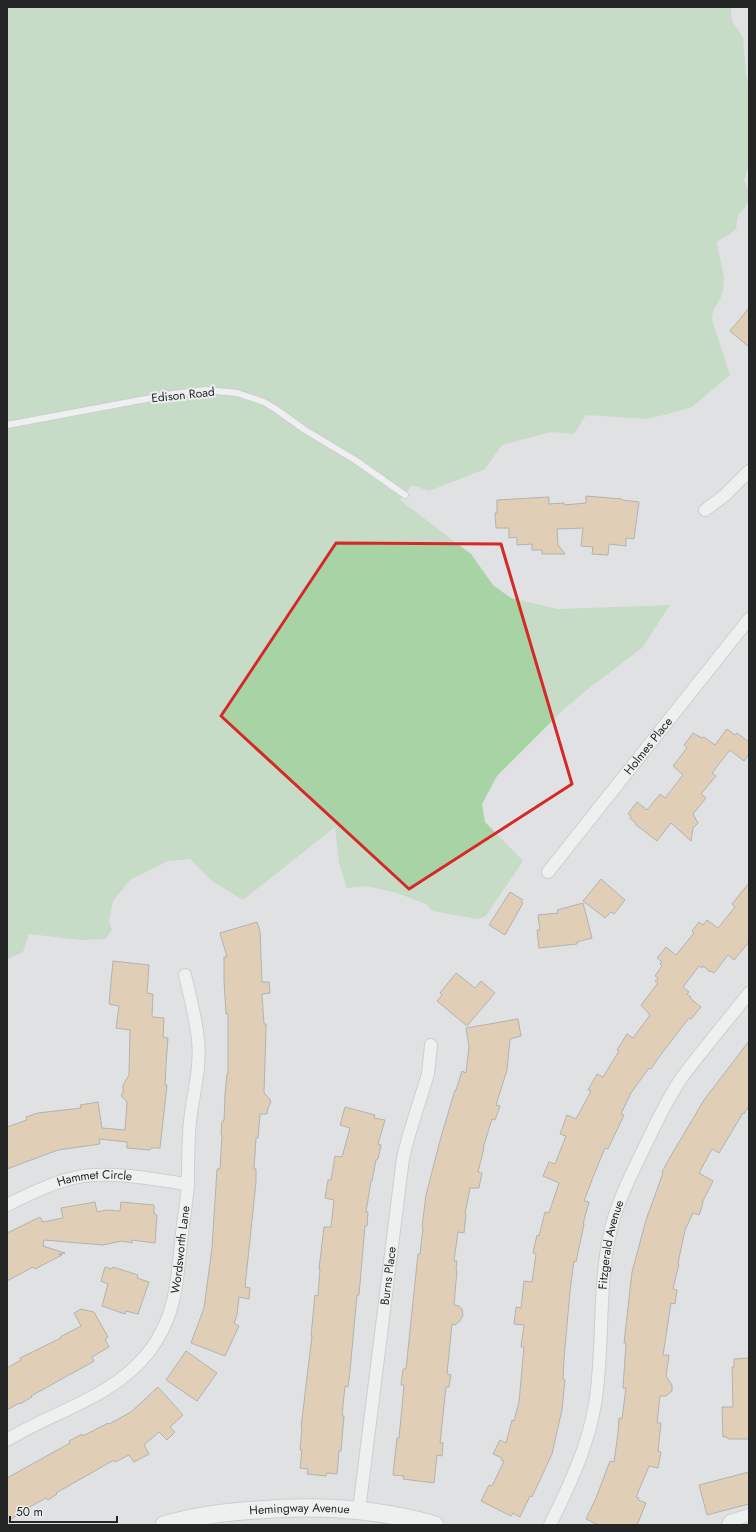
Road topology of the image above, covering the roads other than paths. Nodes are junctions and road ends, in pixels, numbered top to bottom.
1 (7, 425) edge
2 (749, 471) edge
3 (405, 494) dead end
4 (705, 510) dead end
5 (749, 619) edge
6 (548, 872) dead end
7 (184, 975) dead end
8 (749, 993) edge
9 (431, 1045) dead end
10 (188, 1184) junction
11 (7, 1205) edge
12 (7, 1440) edge
13 (359, 1510) junction
14 (749, 1515) edge
15 (212, 1519) edge
16 (164, 1525) edge
17 (435, 1525) edge
18 (550, 1525) edge
19 (728, 1525) edge

1 - 3 lane, Edison Road
2 - 4 street
5 - 6 street, Holmes Place
7 - 10 street, Wordsworth Lane
8 - 18 street, Fitzgerald Avenue
9 - 13 street, Burns Place
10 - 11 street, Hammet Circle
10 - 12 street, Wordsworth Lane
13 - 15 main road, Hemingway Avenue
13 - 17 main road, Hemingway Avenue
14 - 19 street
15 - 16 main road, Hemingway Avenue

